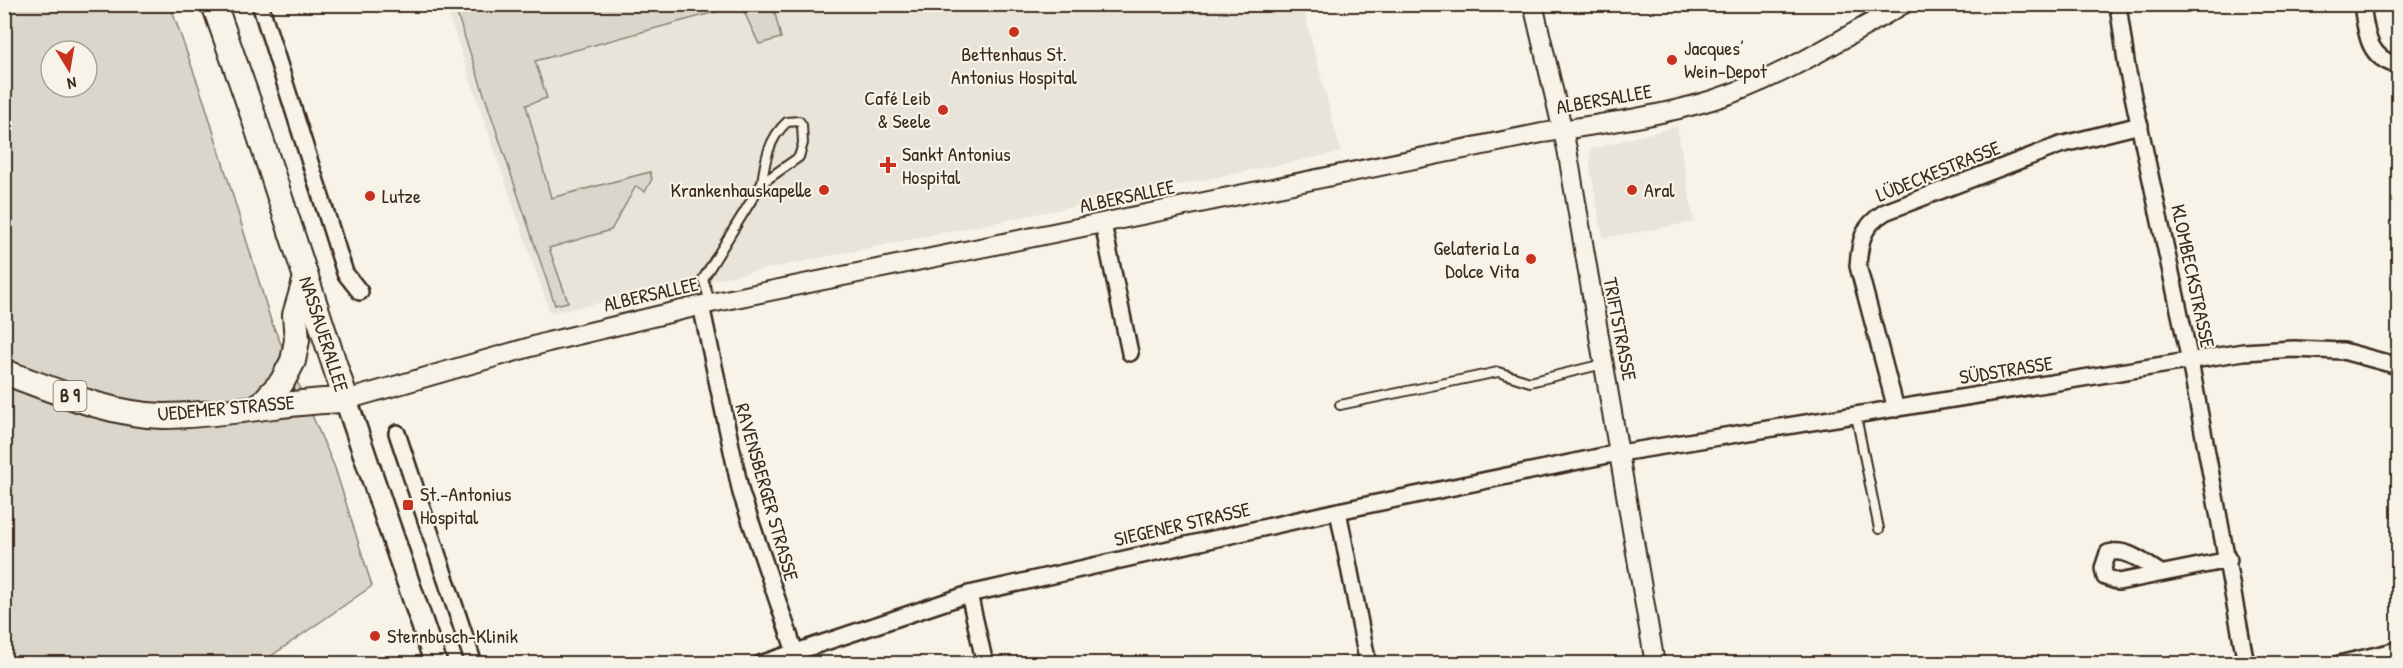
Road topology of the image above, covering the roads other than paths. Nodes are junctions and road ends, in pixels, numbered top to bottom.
1 (214, 4) edge
2 (260, 4) edge
3 (1533, 4) edge
4 (1904, 4) edge
5 (2361, 4) edge
6 (2120, 5) edge
7 (2398, 64) edge
8 (2140, 125) junction
9 (1563, 130) junction
10 (762, 183) junction
11 (1103, 224) junction
12 (306, 278) junction
13 (360, 292) dead end
14 (706, 304) junction
15 (1130, 352) dead end
16 (2190, 361) junction
17 (1602, 364) junction
18 (2398, 366) edge
19 (4, 372) edge
20 (346, 400) junction
21 (1340, 405) dead end
22 (258, 408) junction
23 (1896, 409) junction
24 (1856, 416) junction
25 (397, 433) dead end
26 (1621, 454) junction
27 (1338, 511) junction
28 (1879, 529) dead end
29 (2229, 560) junction
30 (2161, 573) dead end
31 (969, 594) junction
32 (2398, 650) edge
33 (795, 652) junction
34 (781, 660) edge
35 (436, 663) edge
36 (474, 663) edge
37 (760, 663) edge
38 (985, 663) edge
39 (1368, 663) edge
40 (1655, 663) edge
41 (2246, 663) edge
42 (2339, 663) edge

1 - 12 main road, NASSAUERALLEE
2 - 13 street, NASSAUERALLEE
3 - 9 street, TRIFTSTRASSE
4 - 9 street, ALBERSALLEE
5 - 7 street
6 - 8 street, KLOMBECKSTRASSE
8 - 16 street, KLOMBECKSTRASSE
8 - 23 street, LÜDECKESTRASSE
9 - 11 street, ALBERSALLEE
9 - 17 street, TRIFTSTRASSE
10 - 10 lane
10 - 14 lane
11 - 14 street, ALBERSALLEE
11 - 15 street
12 - 20 main road, NASSAUERALLEE
12 - 22 main road
14 - 20 street, ALBERSALLEE
14 - 33 street, RAVENSBERGER STRASSE
16 - 18 street, SÜDSTRASSE
16 - 23 street, SÜDSTRASSE
16 - 29 street, KLOMBECKSTRASSE
17 - 21 lane
17 - 26 street, TRIFTSTRASSE
19 - 22 main road, UEDEMER STRASSE / B 9
20 - 22 main road, UEDEMER STRASSE / B 9
20 - 35 main road, NASSAUERALLEE
23 - 24 street, SÜDSTRASSE
24 - 26 street, SÜDSTRASSE
24 - 28 lane
25 - 36 street
26 - 27 street, SIEGENER STRASSE
26 - 40 street, TRIFTSTRASSE
27 - 31 street, SIEGENER STRASSE
27 - 39 street
29 - 30 street
29 - 41 street, KLOMBECKSTRASSE
31 - 33 street, SIEGENER STRASSE
31 - 38 street
32 - 42 street
33 - 34 street, SIEGENER STRASSE
34 - 37 street, SIEGENER STRASSE

